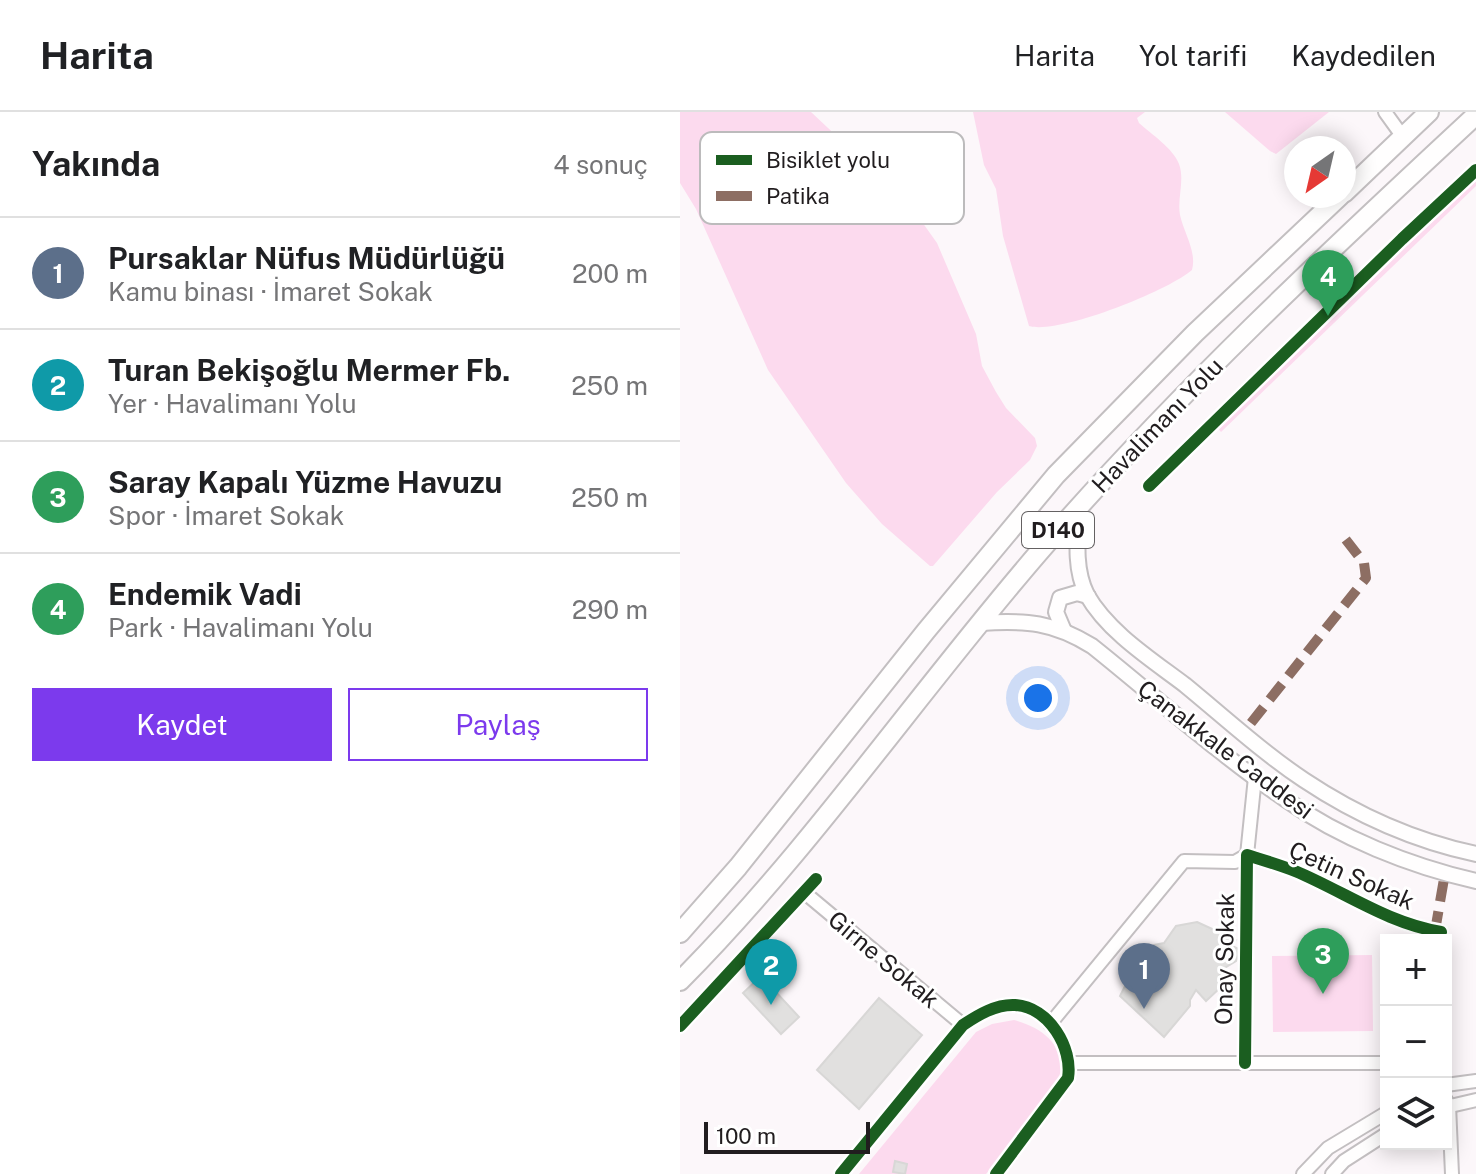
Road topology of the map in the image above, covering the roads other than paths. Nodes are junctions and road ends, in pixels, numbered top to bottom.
1 (1385, 112) edge
2 (1429, 112) edge
3 (1476, 115) edge
4 (1403, 137) junction
5 (1356, 181) edge
6 (1327, 208) edge
7 (1080, 505) junction
8 (1088, 596) junction
9 (981, 623) junction
10 (1064, 631) junction
11 (1255, 777) junction
12 (1476, 854) edge
13 (1247, 855) junction
14 (816, 879) dead end
15 (1476, 881) edge
16 (805, 893) junction
17 (1441, 932) dead end
18 (680, 933) edge
19 (1416, 934) edge
20 (680, 981) edge
21 (1050, 1024) junction
22 (963, 1025) junction
23 (680, 1026) edge
24 (1071, 1063) junction
25 (1245, 1063) junction
26 (1380, 1063) edge
27 (1476, 1081) edge
28 (1452, 1084) edge
29 (1476, 1100) edge
30 (1452, 1103) edge
31 (1380, 1117) edge
32 (1380, 1138) edge
33 (1450, 1150) edge
34 (841, 1174) edge
35 (996, 1174) edge
36 (1303, 1174) edge
37 (1332, 1174) edge
38 (1452, 1174) edge

1 - 4 street
2 - 4 highway, Havalimanı Yolu / D140
3 - 7 highway, Havalimanı Yolu / D140
4 - 5 highway, Havalimanı Yolu / D140
6 - 18 highway, Havalimanı Yolu / D140
7 - 8 main road, Çanakkale Caddesi
7 - 9 highway, Havalimanı Yolu / D140
8 - 10 main road
8 - 12 main road, Çanakkale Caddesi
9 - 10 main road, Çanakkale Caddesi
9 - 20 highway, Havalimanı Yolu / D140
10 - 11 main road, Çanakkale Caddesi
11 - 13 street, Onay Sokak
11 - 15 main road, Çanakkale Caddesi
13 - 19 street, Çetin Sokak
13 - 21 street
13 - 25 street, Onay Sokak
14 - 16 street
16 - 22 street, Girne Sokak
16 - 23 street
17 - 19 street, Çetin Sokak
21 - 22 street
21 - 24 street
22 - 34 street
24 - 25 street
24 - 35 street
25 - 26 street
27 - 28 street
29 - 30 street
31 - 36 street
32 - 37 street
33 - 38 street

